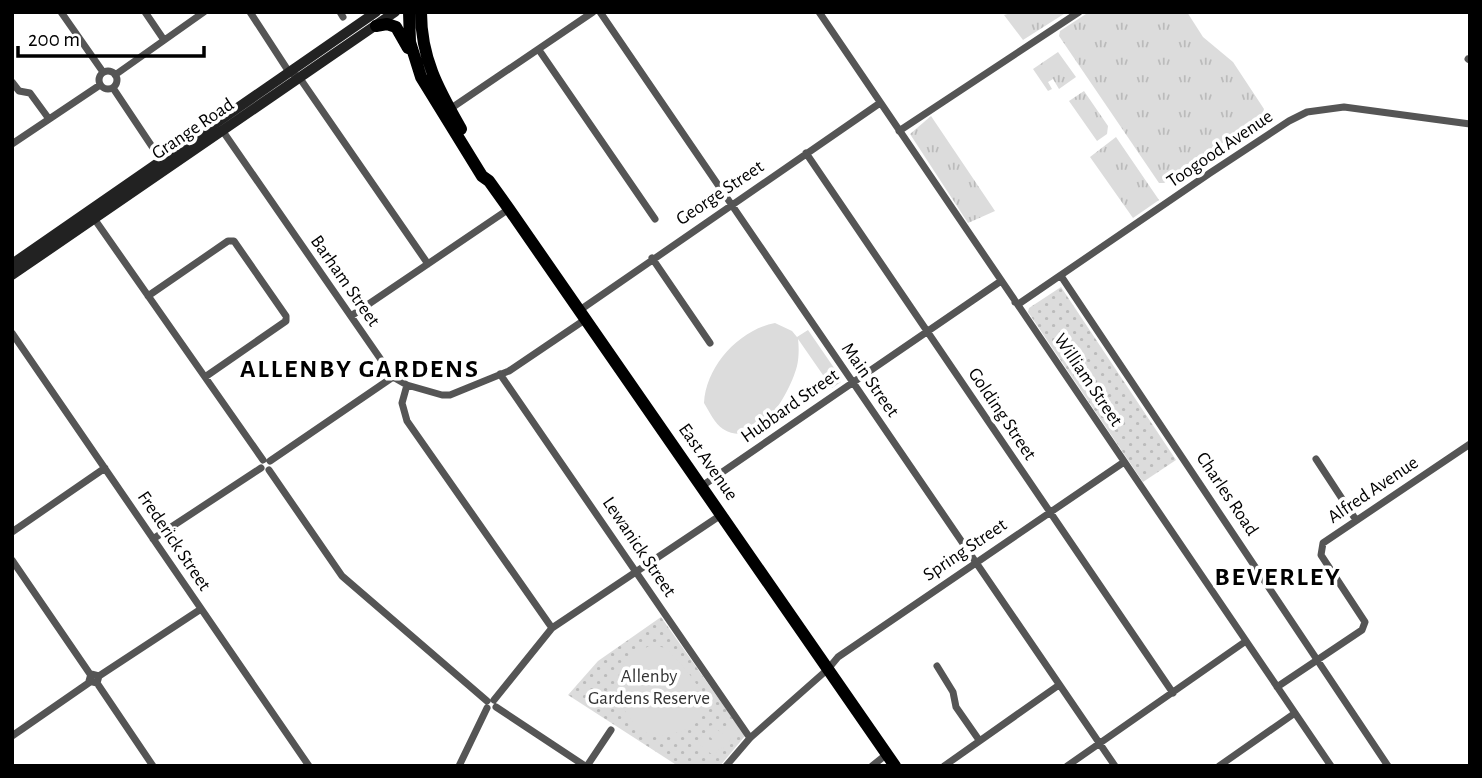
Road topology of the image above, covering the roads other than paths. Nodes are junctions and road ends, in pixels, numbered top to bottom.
1 (61, 12) edge
2 (145, 12) edge
3 (204, 12) edge
4 (250, 12) edge
5 (395, 12) edge
6 (409, 12) edge
7 (421, 12) edge
8 (593, 12) edge
9 (600, 12) edge
10 (819, 12) edge
11 (1079, 12) edge
12 (376, 19) edge
13 (164, 40) junction
14 (539, 50) junction
15 (414, 61) junction
16 (103, 72) junction
17 (294, 74) junction
18 (115, 75) junction
19 (12, 82) edge
20 (100, 85) junction
21 (113, 88) junction
22 (880, 103) junction
23 (450, 109) junction
24 (49, 119) junction
25 (1470, 124) edge
26 (219, 126) junction
27 (899, 131) junction
28 (12, 144) edge
29 (806, 153) junction
30 (164, 165) junction
31 (489, 181) junction
32 (732, 205) junction
33 (509, 209) junction
34 (92, 215) junction
35 (655, 219) dead end
36 (652, 258) junction
37 (12, 264) edge
38 (428, 264) junction
39 (12, 275) edge
40 (1061, 276) junction
41 (1001, 281) junction
42 (148, 296) junction
43 (1015, 302) junction
44 (583, 314) junction
45 (351, 316) junction
46 (926, 331) junction
47 (12, 333) edge
48 (710, 343) dead end
49 (500, 374) junction
50 (205, 377) junction
51 (393, 377) junction
52 (852, 382) junction
53 (407, 385) junction
54 (1470, 444) edge
55 (1316, 459) dead end
56 (1124, 462) junction
57 (266, 465) junction
58 (105, 468) junction
59 (702, 486) junction
60 (1049, 511) junction
61 (721, 515) junction
62 (1356, 520) junction
63 (12, 533) edge
64 (153, 539) junction
65 (12, 560) edge
66 (975, 562) junction
67 (636, 571) junction
68 (201, 609) junction
69 (552, 628) junction
70 (1246, 641) junction
71 (1318, 660) junction
72 (937, 666) dead end
73 (828, 669) junction
74 (94, 679) junction
75 (1059, 685) junction
76 (1277, 687) junction
77 (1173, 693) junction
78 (491, 704) junction
79 (1295, 713) junction
80 (611, 730) dead end
81 (12, 736) edge
82 (750, 738) junction
83 (979, 740) junction
84 (1100, 743) junction
85 (887, 754) junction
86 (153, 766) edge
87 (309, 766) edge
88 (459, 766) edge
89 (586, 766) edge
90 (726, 766) edge
91 (872, 766) edge
92 (895, 766) edge
93 (944, 766) edge
94 (1067, 766) edge
95 (1115, 766) edge
96 (1219, 766) edge
97 (1331, 766) edge
98 (1388, 766) edge

1 - 16 street
2 - 13 street
3 - 13 street
4 - 17 street
5 - 12 main road, Grange Road
6 - 15 main road, East Avenue
7 - 23 main road, East Avenue
8 - 14 street
9 - 32 street, Main Street
10 - 22 street, William Street
11 - 27 street
12 - 15 main road
12 - 17 main road, Grange Road
13 - 18 street
14 - 23 street
14 - 35 street
15 - 31 main road, East Avenue
16 - 18 street
16 - 20 street
17 - 26 main road, Grange Road
17 - 38 street
18 - 21 street
19 - 24 street
20 - 21 street
20 - 24 street
21 - 30 street
22 - 27 street, William Street
22 - 29 street, George Street
23 - 31 main road, East Avenue
24 - 28 street
25 - 40 street, Toogood Avenue
26 - 30 main road, Grange Road
26 - 45 street, Barham Street
27 - 41 street, William Street
29 - 32 street, George Street
29 - 46 street, Golding Street
30 - 34 main road, Grange Road
31 - 33 main road, East Avenue
32 - 36 street, George Street
32 - 52 street, Main Street
33 - 38 street
33 - 44 main road, East Avenue
34 - 37 main road, Grange Road
34 - 39 main road, Grange Road
34 - 42 street
36 - 44 street, George Street
36 - 48 street
38 - 45 street
40 - 43 street, Toogood Avenue
40 - 71 street, Charles Road
41 - 43 street, William Street
41 - 46 street, Hubbard Street
42 - 50 street
42 - 50 street
43 - 56 street, William Street
44 - 49 street, George Street
44 - 59 main road, East Avenue
45 - 51 street, Barham Street
46 - 52 street, Hubbard Street
46 - 60 street, Golding Street
47 - 58 street, Frederick Street
49 - 53 street, Barham Street
49 - 67 street, Lewanick Street
50 - 57 street
51 - 53 street, Barham Street
51 - 57 street
52 - 59 street, Hubbard Street
52 - 66 street, Main Street
53 - 69 street
54 - 62 street, Alfred Avenue
55 - 62 street
56 - 60 street, Spring Street
56 - 70 street, William Street
57 - 64 street
57 - 78 street
58 - 63 street
58 - 64 street, Frederick Street
59 - 61 main road, East Avenue
60 - 66 street, Spring Street
60 - 77 street, Golding Street
61 - 67 street
61 - 73 main road, East Avenue
62 - 71 street, Alfred Avenue
64 - 68 street, Frederick Street
65 - 74 street
66 - 73 street, Spring Street
66 - 75 street, Main Street
67 - 69 street
67 - 82 street, Lewanick Street
68 - 74 street
68 - 87 street, Frederick Street
69 - 78 street
70 - 76 street, William Street
70 - 77 street
71 - 76 street, Alfred Avenue
71 - 98 street, Charles Road
72 - 83 street
73 - 82 street, Spring Street
73 - 85 main road, East Avenue
74 - 81 street
74 - 86 street
75 - 83 street
75 - 84 street, Main Street
76 - 79 street, William Street
77 - 84 street
78 - 88 street
78 - 89 street
79 - 96 street
79 - 97 street, William Street
80 - 89 street
82 - 90 street, Spring Street
83 - 93 street
84 - 94 street
84 - 95 street, Main Street
85 - 91 street
85 - 92 main road, East Avenue

